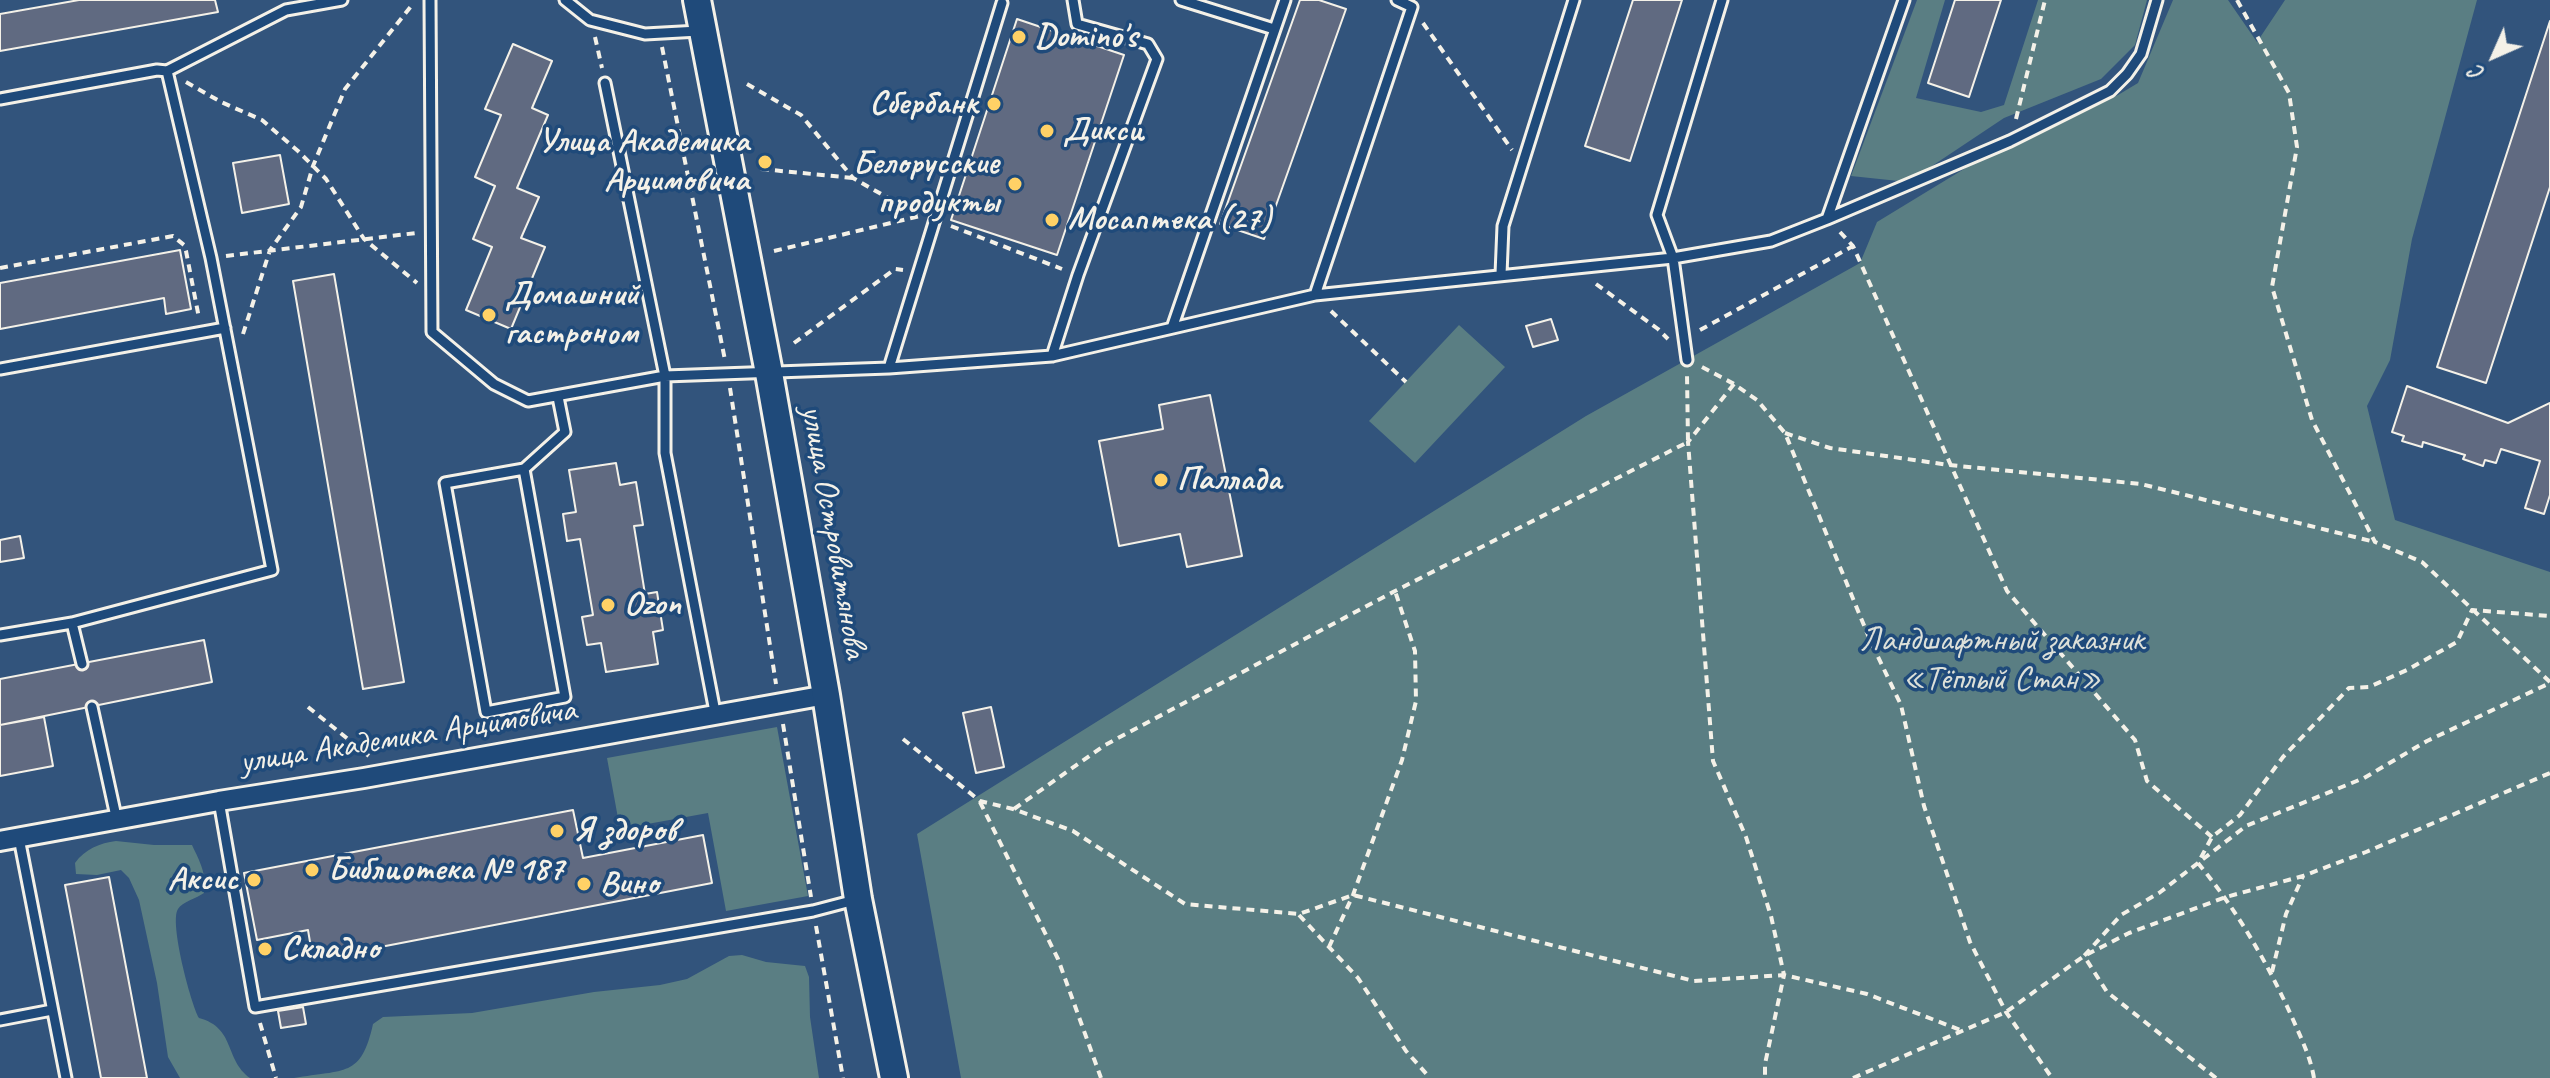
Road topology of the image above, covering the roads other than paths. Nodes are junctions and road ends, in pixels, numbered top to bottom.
1 (342, 0) edge
2 (430, 0) edge
3 (565, 0) edge
4 (697, 0) edge
5 (1073, 0) edge
6 (1181, 0) edge
7 (1285, 0) edge
8 (1397, 0) edge
9 (1574, 0) edge
10 (1722, 0) edge
11 (1904, 0) edge
12 (2157, 0) edge
13 (1002, 3) dead end
14 (1274, 29) junction
15 (702, 30) junction
16 (167, 71) junction
17 (605, 83) road end
18 (0, 99) edge
19 (1827, 219) junction
20 (1673, 258) junction
21 (1501, 274) junction
22 (1315, 295) junction
23 (225, 328) junction
24 (1172, 328) junction
25 (1052, 356) junction
26 (1687, 360) road end
27 (889, 368) junction
28 (0, 369) edge
29 (769, 373) junction
30 (665, 376) junction
31 (558, 397) junction
32 (524, 469) junction
33 (72, 623) junction
34 (0, 635) edge
35 (82, 664) dead end
36 (826, 695) junction
37 (92, 707) dead end
38 (716, 717) junction
39 (219, 801) junction
40 (117, 821) junction
41 (9, 840) edge
42 (858, 899) junction
43 (52, 1010) junction
44 (0, 1020) edge
45 (66, 1078) edge
46 (894, 1078) edge

1 - 16 lane
2 - 31 lane
3 - 15 lane
4 - 15 main road, улица Островитянова
5 - 25 lane
6 - 14 lane
7 - 14 lane
8 - 22 lane
9 - 21 lane
10 - 20 lane
11 - 19 lane
12 - 19 lane
13 - 27 lane
14 - 24 lane
15 - 29 main road, улица Островитянова
16 - 18 lane
16 - 23 lane
17 - 30 lane
19 - 20 lane
20 - 21 lane
20 - 26 lane
21 - 22 lane
22 - 24 lane
23 - 28 lane
23 - 33 lane
24 - 25 lane
25 - 27 lane
27 - 29 lane
29 - 30 lane
29 - 36 main road, улица Островитянова
30 - 31 lane
30 - 38 lane
31 - 32 lane
32 - 32 lane
33 - 34 lane
33 - 35 lane
36 - 38 street, улица Академика Арцимовича
36 - 42 main road, улица Островитянова
37 - 40 lane
38 - 39 street, улица Академика Арцимовича
39 - 40 street, улица Академика Арцимовича
39 - 42 lane
40 - 41 street, улица Академика Арцимовича
41 - 43 lane
42 - 46 main road, улица Островитянова
43 - 44 lane
43 - 45 lane

